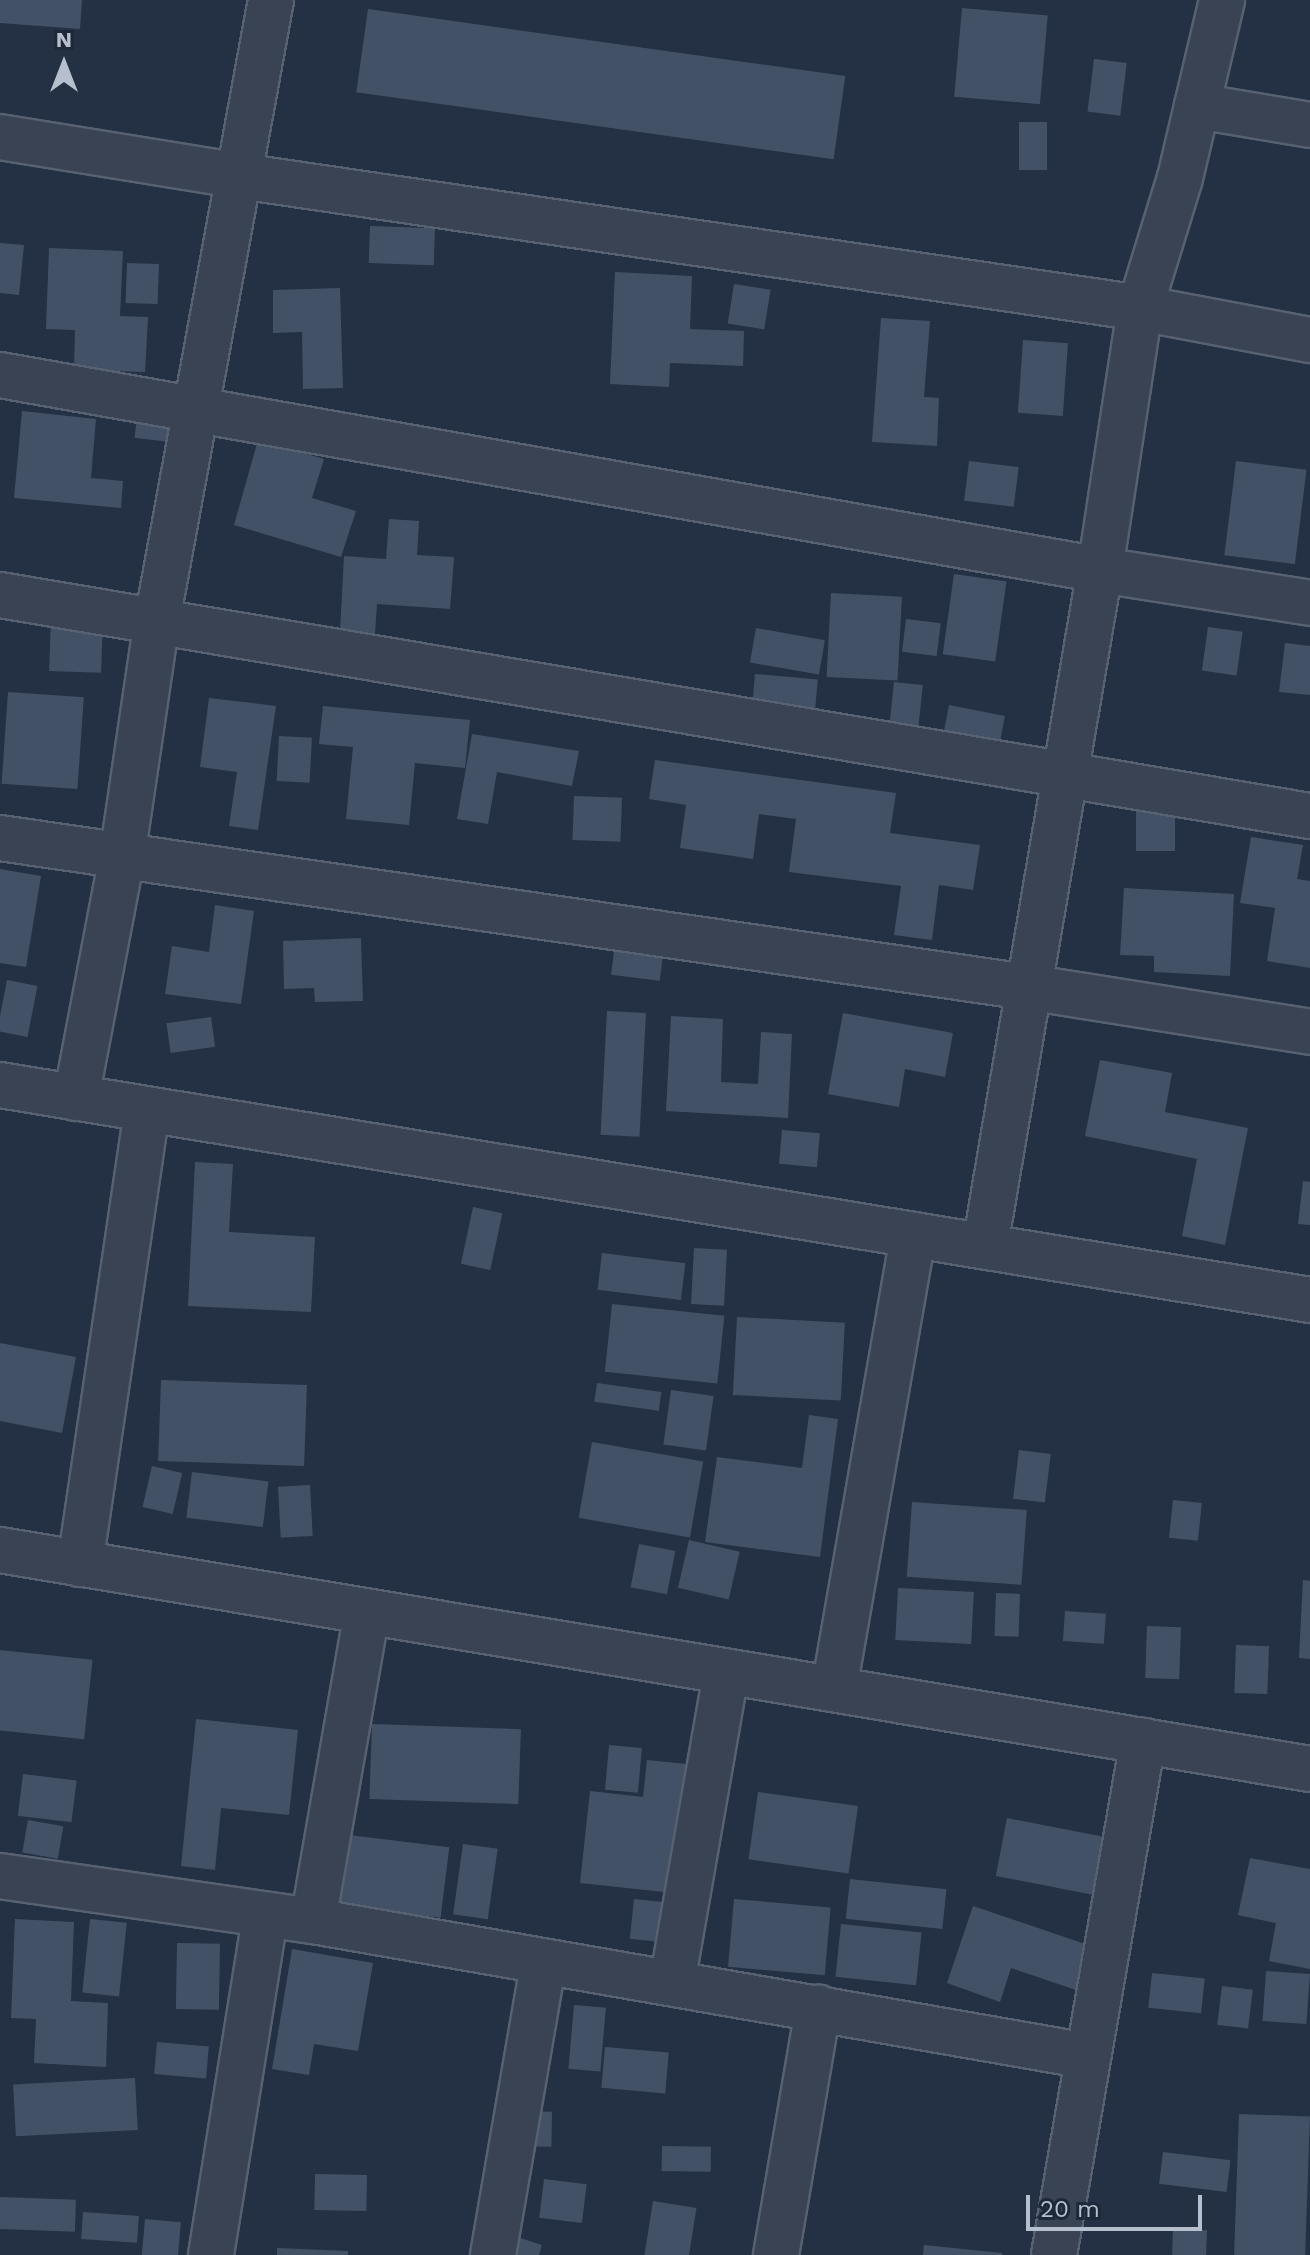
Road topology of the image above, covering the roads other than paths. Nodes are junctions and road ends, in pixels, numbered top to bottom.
1 (271, 0) edge
2 (1222, 0) edge
3 (1197, 106) junction
4 (1310, 125) edge
5 (0, 137) edge
6 (240, 176) junction
7 (1140, 308) junction
8 (1310, 340) edge
9 (0, 375) edge
10 (197, 409) junction
11 (1100, 570) junction
12 (0, 595) edge
13 (1310, 603) edge
14 (157, 621) junction
15 (1064, 774) junction
16 (1310, 816) edge
17 (0, 838) edge
18 (122, 857) junction
19 (1027, 987) junction
20 (1310, 1032) edge
21 (0, 1085) edge
22 (76, 1098) junction
23 (147, 1110) junction
24 (913, 1235) junction
25 (985, 1246) junction
26 (1310, 1300) edge
27 (0, 1550) edge
28 (80, 1564) junction
29 (367, 1612) junction
30 (726, 1672) junction
31 (834, 1689) junction
32 (1143, 1741) junction
33 (1310, 1769) edge
34 (0, 1876) edge
35 (265, 1916) junction
36 (313, 1921) junction
37 (544, 1961) junction
38 (672, 1983) junction
39 (818, 2008) junction
40 (1087, 2056) junction
41 (211, 2255) edge
42 (493, 2255) edge
43 (776, 2255) edge
44 (1054, 2255) edge

1 - 6 street
2 - 3 street
3 - 4 street
3 - 7 street
5 - 6 street
6 - 7 street
6 - 10 street
7 - 8 street
7 - 11 street
9 - 10 street
10 - 11 street
10 - 14 street
11 - 13 street
11 - 15 street
12 - 14 street
14 - 15 street
14 - 18 street
15 - 16 street
15 - 19 street
17 - 18 street
18 - 19 street
18 - 22 street
19 - 20 street
19 - 25 street
21 - 22 street
22 - 23 street
23 - 24 street
23 - 28 street
24 - 25 street
24 - 31 street
25 - 26 street
27 - 28 street
28 - 29 street
29 - 30 street
29 - 36 street
30 - 31 street
30 - 38 street
31 - 32 street
32 - 33 street
32 - 40 street
34 - 35 street
35 - 36 street
35 - 41 street
36 - 37 street
37 - 38 street
37 - 42 street
38 - 39 street
39 - 40 street
39 - 43 street
40 - 44 street

